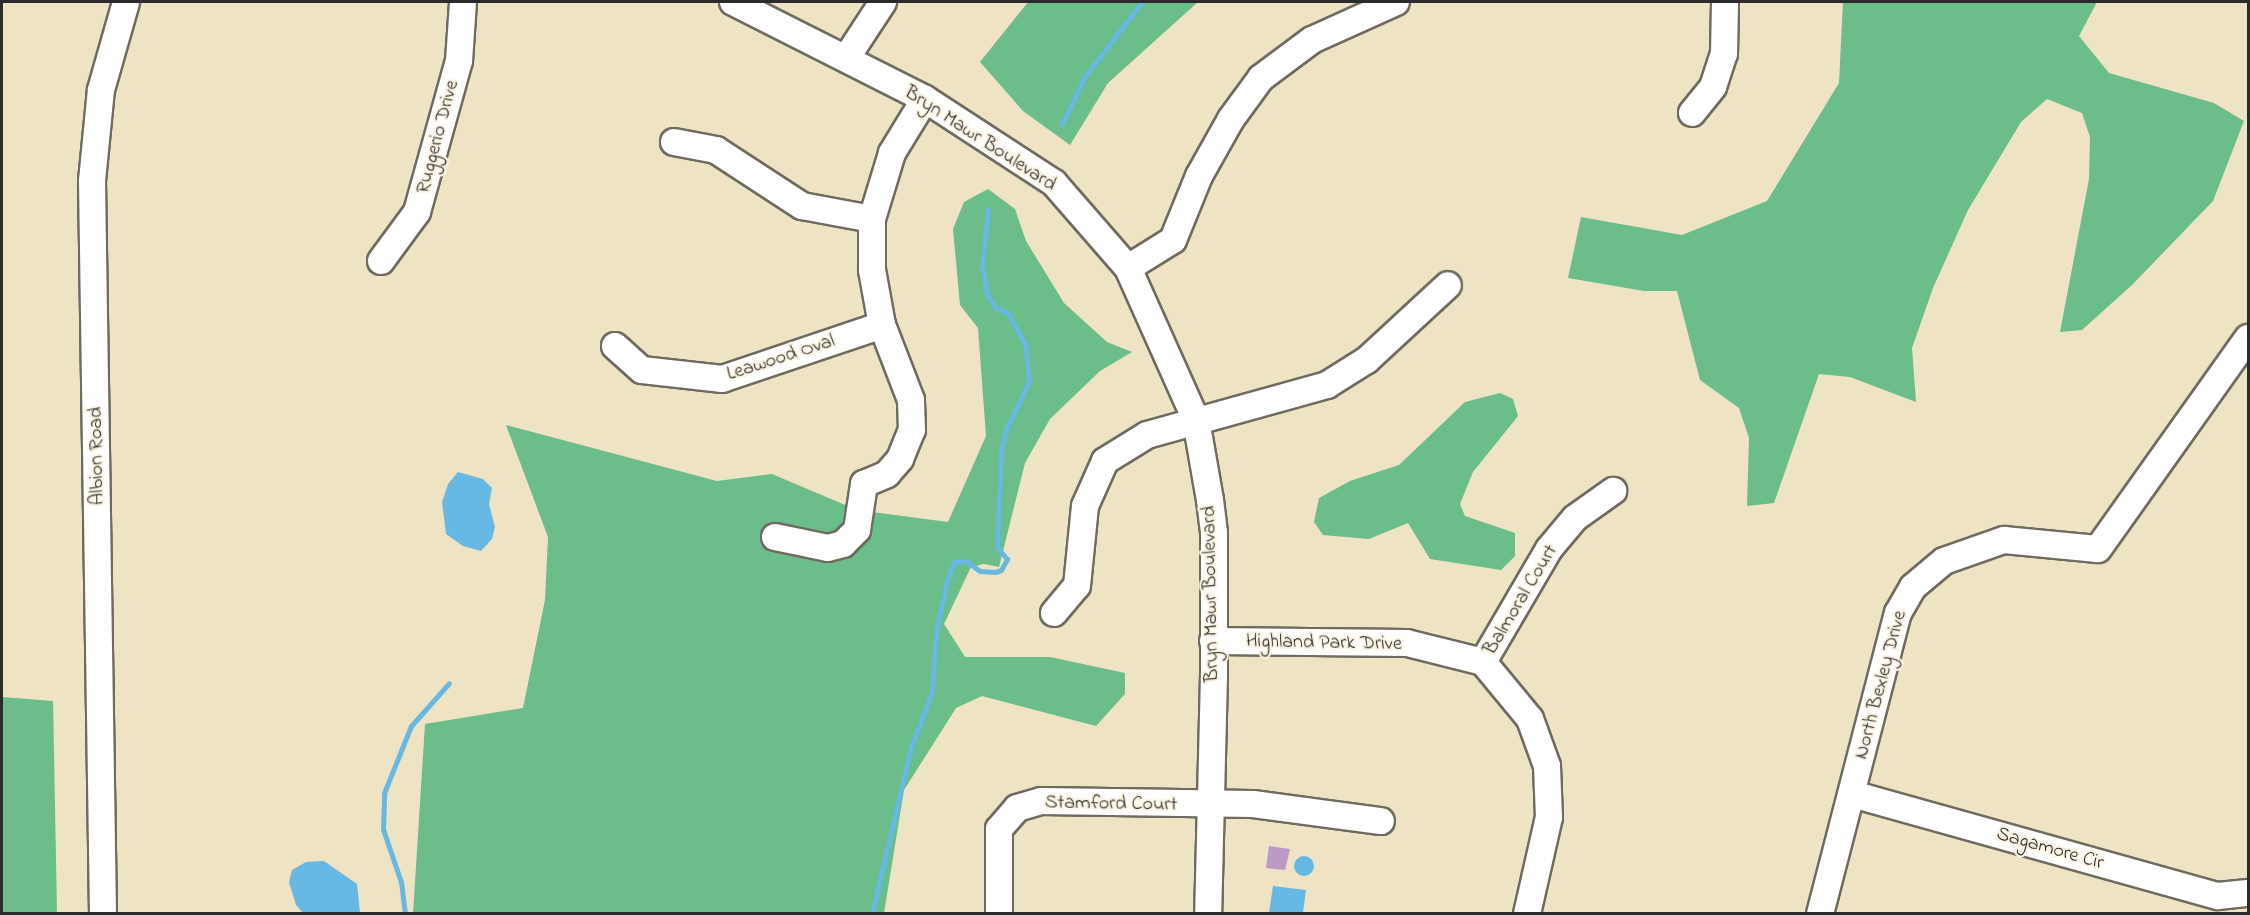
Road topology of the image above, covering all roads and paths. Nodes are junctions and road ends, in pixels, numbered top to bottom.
1 (126, 2) edge
2 (463, 2) edge
3 (734, 2) edge
4 (883, 2) edge
5 (1396, 2) edge
6 (1725, 2) edge
7 (847, 57) junction
8 (924, 99) junction
9 (1692, 113) dead end
10 (674, 142) dead end
11 (872, 219) junction
12 (381, 261) dead end
13 (1128, 268) junction
14 (1448, 285) dead end
15 (882, 325) junction
16 (2248, 338) edge
17 (615, 346) dead end
18 (1196, 420) junction
19 (1613, 491) dead end
20 (775, 537) dead end
21 (1054, 613) dead end
22 (1213, 641) junction
23 (1483, 662) junction
24 (1852, 794) junction
25 (1210, 805) junction
26 (1381, 821) dead end
27 (2248, 893) edge
28 (103, 914) edge
29 (999, 914) edge
30 (1208, 914) edge
31 (1527, 914) edge
32 (1820, 914) edge

1 - 28 street, Albion Road
2 - 12 street, Ruggerio Drive
3 - 7 street, Bryn Mawr Boulevard
4 - 7 street
5 - 13 street
6 - 9 street
7 - 8 street, Bryn Mawr Boulevard
8 - 11 street
8 - 13 street, Bryn Mawr Boulevard
10 - 11 street
11 - 15 street
13 - 18 street, Bryn Mawr Boulevard
14 - 18 street
15 - 17 street, Leawood Oval
15 - 20 street
16 - 24 street, North Bexley Drive
18 - 21 street
18 - 22 street, Bryn Mawr Boulevard
19 - 23 street, Balmoral Court
22 - 23 street, Highland Park Drive
22 - 25 street, Bryn Mawr Boulevard
23 - 31 street
24 - 27 street, Sagamore Cir
24 - 32 street, North Bexley Drive
25 - 26 street, Stamford Court
25 - 29 street, Stamford Court
25 - 30 street, Bryn Mawr Boulevard

